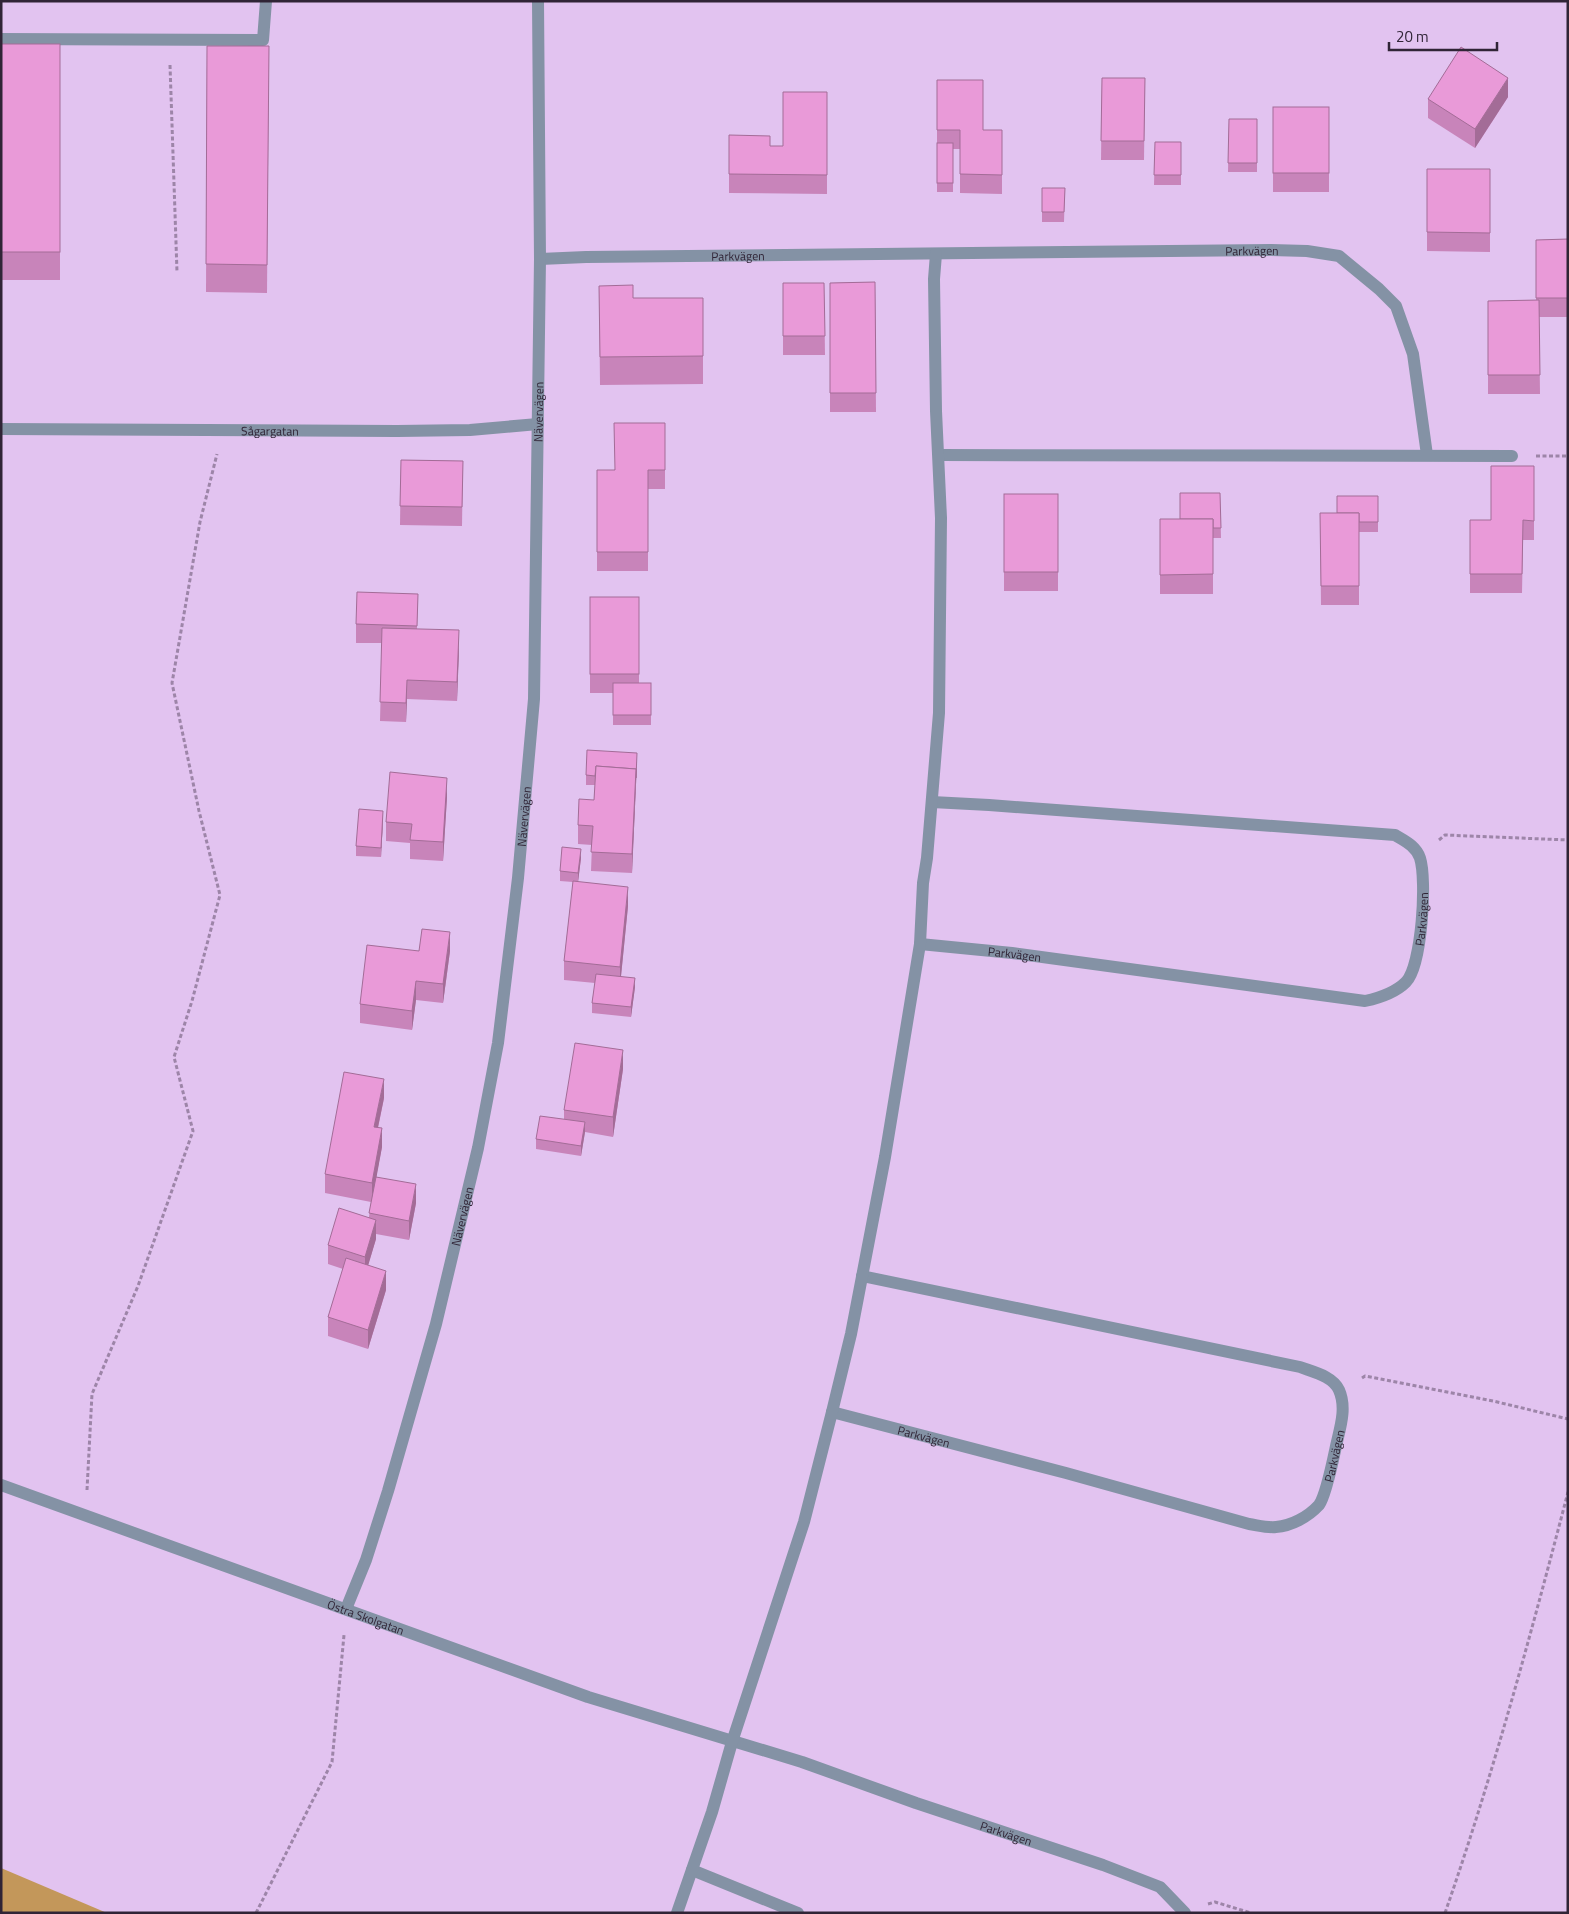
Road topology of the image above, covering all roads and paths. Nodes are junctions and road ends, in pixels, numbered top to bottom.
1 (266, 1) edge
2 (538, 1) edge
3 (1, 39) edge
4 (169, 40) junction
5 (936, 254) junction
6 (540, 260) junction
7 (177, 272) dead end
8 (538, 424) junction
9 (1, 429) edge
10 (223, 429) junction
11 (940, 455) junction
12 (1427, 455) junction
13 (1512, 456) joint
14 (1568, 456) edge
15 (932, 802) junction
16 (1568, 840) edge
17 (1420, 857) junction
18 (920, 944) junction
19 (862, 1276) junction
20 (1339, 1390) junction
21 (832, 1412) junction
22 (1568, 1419) edge
23 (1, 1485) edge
24 (1568, 1492) edge
25 (86, 1516) junction
26 (346, 1609) junction
27 (732, 1742) junction
28 (692, 1870) junction
29 (1184, 1912) edge
30 (256, 1913) edge
31 (677, 1913) edge
32 (798, 1913) edge
33 (1251, 1913) edge
34 (1445, 1913) edge

1 - 4 street
2 - 6 street, Nävervägen
3 - 4 street
4 - 7 path
5 - 6 street, Parkvägen
5 - 11 street
5 - 12 street, Parkvägen
6 - 8 street, Nävervägen
8 - 10 street, Sågargatan
8 - 26 street, Nävervägen
9 - 10 street, Sågargatan
10 - 25 path
11 - 12 street
11 - 15 street
12 - 13 street
13 - 14 path
15 - 17 street
15 - 18 street
16 - 17 path
17 - 18 street, Parkvägen
18 - 19 street
19 - 20 street
19 - 21 street
20 - 21 street, Parkvägen
20 - 22 path
21 - 27 street
23 - 25 street, Östra Skolgatan
24 - 34 path
25 - 26 street, Östra Skolgatan
26 - 27 street, Östra Skolgatan
26 - 30 path
27 - 28 street
27 - 29 street, Parkvägen
28 - 31 street
28 - 32 street
29 - 33 path

